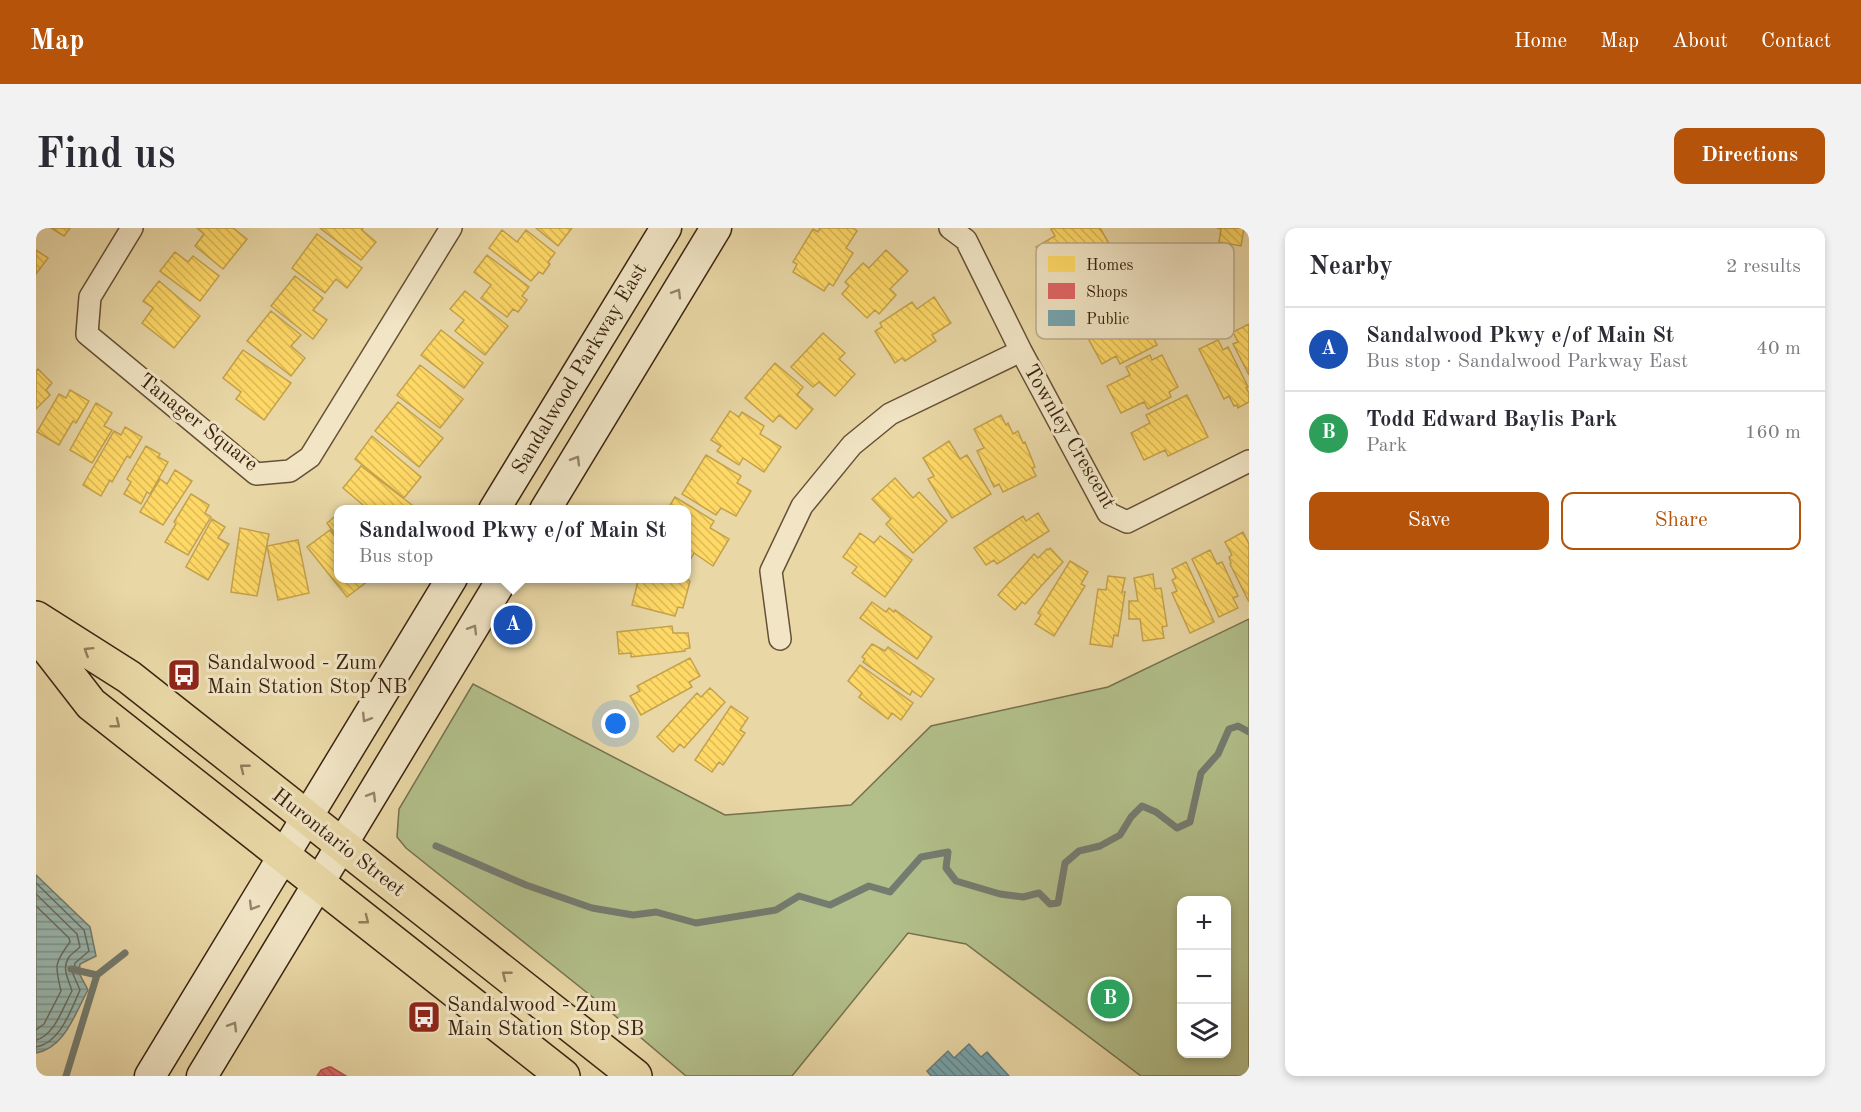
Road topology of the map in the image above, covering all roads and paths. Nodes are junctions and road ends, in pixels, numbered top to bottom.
1 (132, 228) edge
2 (451, 228) edge
3 (666, 228) edge
4 (716, 228) edge
5 (950, 228) edge
6 (1021, 351) junction
7 (1249, 461) edge
8 (497, 505) edge
9 (548, 505) edge
10 (450, 583) edge
11 (502, 583) edge
12 (36, 618) edge
13 (36, 633) edge
14 (780, 639) dead end
15 (306, 817) junction
16 (342, 846) junction
17 (283, 855) junction
18 (319, 884) junction
19 (150, 1076) edge
20 (202, 1076) edge
21 (563, 1076) edge
22 (635, 1076) edge

1 - 2 street, Tanager Square
3 - 8 main road, Sandalwood Parkway East
9 -> 4 main road, Sandalwood Parkway East
5 - 6 street, Townley Crescent
6 - 7 street, Townley Crescent
6 - 14 street
10 -> 15 main road
16 -> 11 main road
15 -> 12 main road, Hurontario Street
13 -> 17 main road, Hurontario Street
15 - 16 main road, Hurontario Street
15 - 17 main road
16 - 18 main road
22 -> 16 main road, Hurontario Street
17 - 18 main road, Hurontario Street
17 -> 19 main road
20 -> 18 main road
18 -> 21 main road, Hurontario Street

